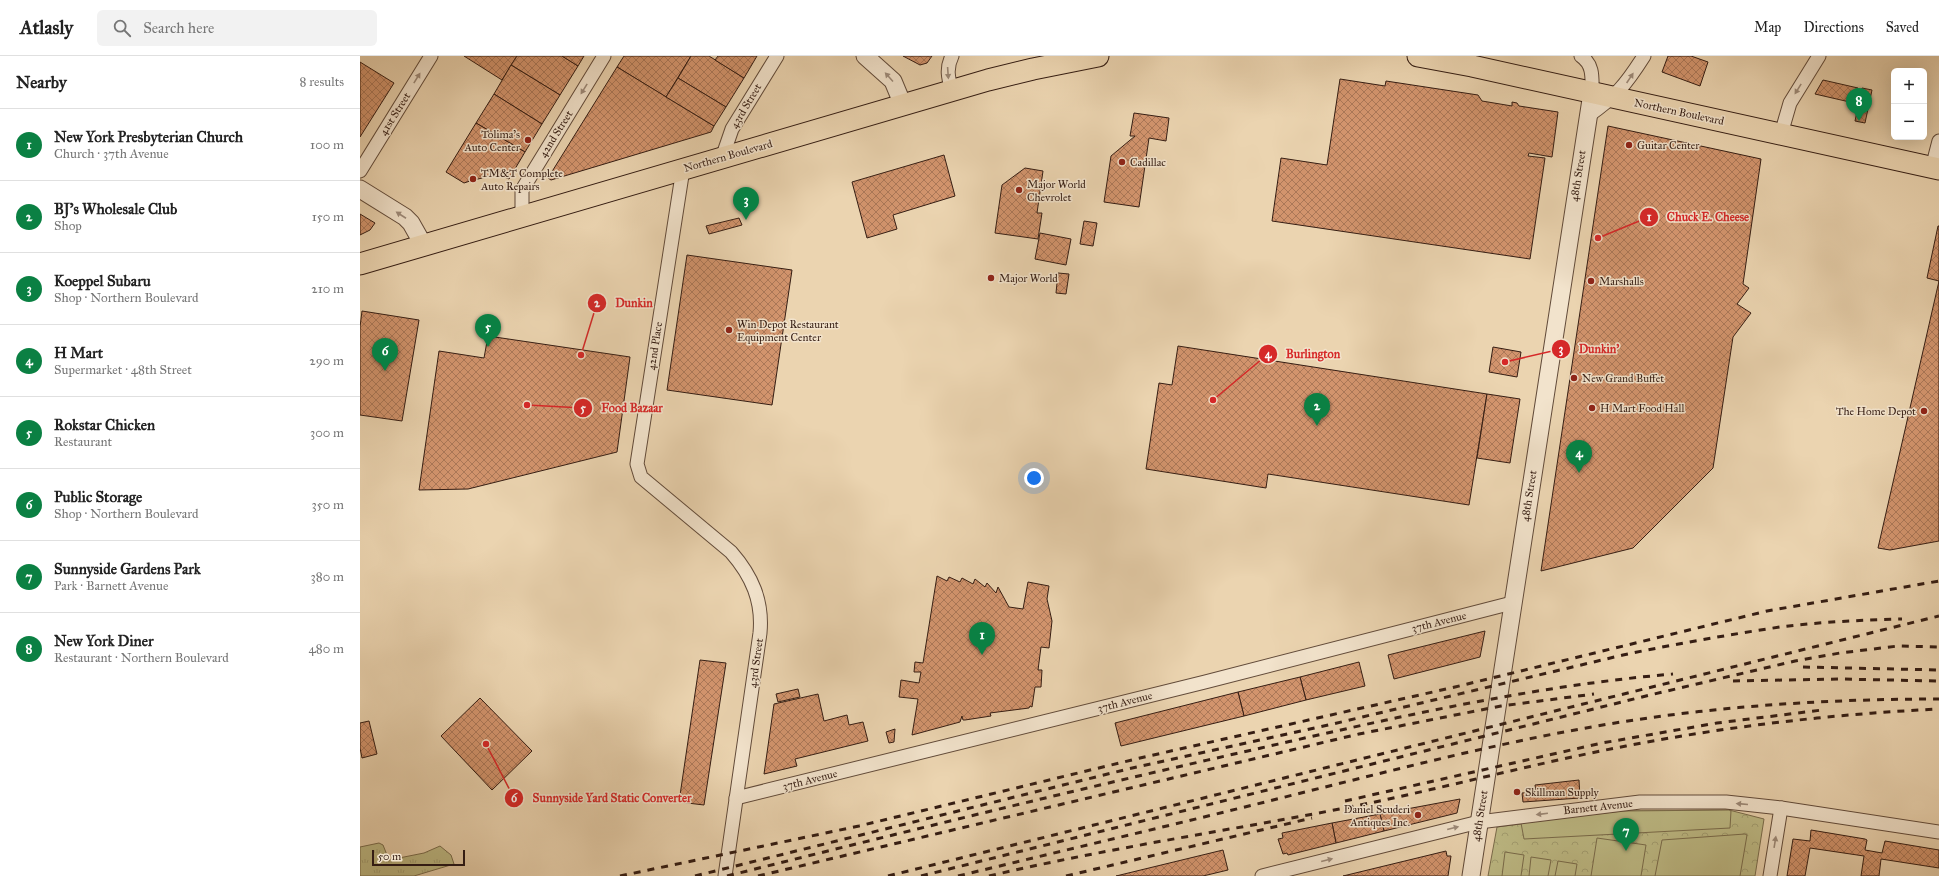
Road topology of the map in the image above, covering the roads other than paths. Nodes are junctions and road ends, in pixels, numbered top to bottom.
1 (431, 56) edge
2 (604, 56) edge
3 (777, 56) edge
4 (865, 56) edge
5 (952, 56) edge
6 (1098, 56) edge
7 (1418, 56) edge
8 (1581, 56) edge
9 (1644, 56) edge
10 (1819, 56) edge
11 (1474, 61) edge
12 (952, 90) junction
13 (1592, 93) junction
14 (1613, 98) junction
15 (903, 105) junction
16 (1588, 116) junction
17 (1781, 134) junction
18 (1939, 141) edge
19 (722, 158) junction
20 (1935, 168) edge
21 (683, 169) junction
22 (360, 171) edge
23 (360, 190) edge
24 (522, 216) junction
25 (424, 246) junction
26 (360, 264) edge
27 (658, 491) joint
28 (1512, 603) junction
29 (736, 798) junction
30 (1780, 808) junction
31 (1479, 822) junction
32 (1939, 832) edge
33 (724, 876) edge
34 (1262, 876) edge
35 (1471, 876) edge
36 (1770, 876) edge

22 -> 1 street, 41st Street
2 -> 24 street, 42nd Street
3 - 19 street, 43rd Street
15 -> 4 street
5 -> 12 street
6 - 12 main road, Northern Boulevard
7 - 11 main road, Northern Boulevard
8 - 13 street
14 -> 9 street
10 -> 17 street
11 - 13 main road, Northern Boulevard
12 - 15 main road, Northern Boulevard
13 - 14 main road, Northern Boulevard
13 - 16 street, 48th Street
14 - 16 street
14 - 17 main road, Northern Boulevard
15 - 19 main road, Northern Boulevard
16 - 28 street, 48th Street
17 - 20 main road, Northern Boulevard
18 - 20 street
19 - 21 main road, Northern Boulevard
21 - 24 main road, Northern Boulevard
21 - 27 street, 42nd Place
25 -> 23 street
24 - 25 main road, Northern Boulevard
25 - 26 main road, Northern Boulevard
27 - 29 street, 43rd Street
28 - 29 street, 37th Avenue
28 - 31 street, 48th Street
29 - 33 street, 43rd Street
30 -> 31 street, Barnett Avenue
30 - 32 street, Barnett Avenue
36 -> 30 street
34 -> 31 street, Barnett Avenue
31 - 35 street, 48th Street

